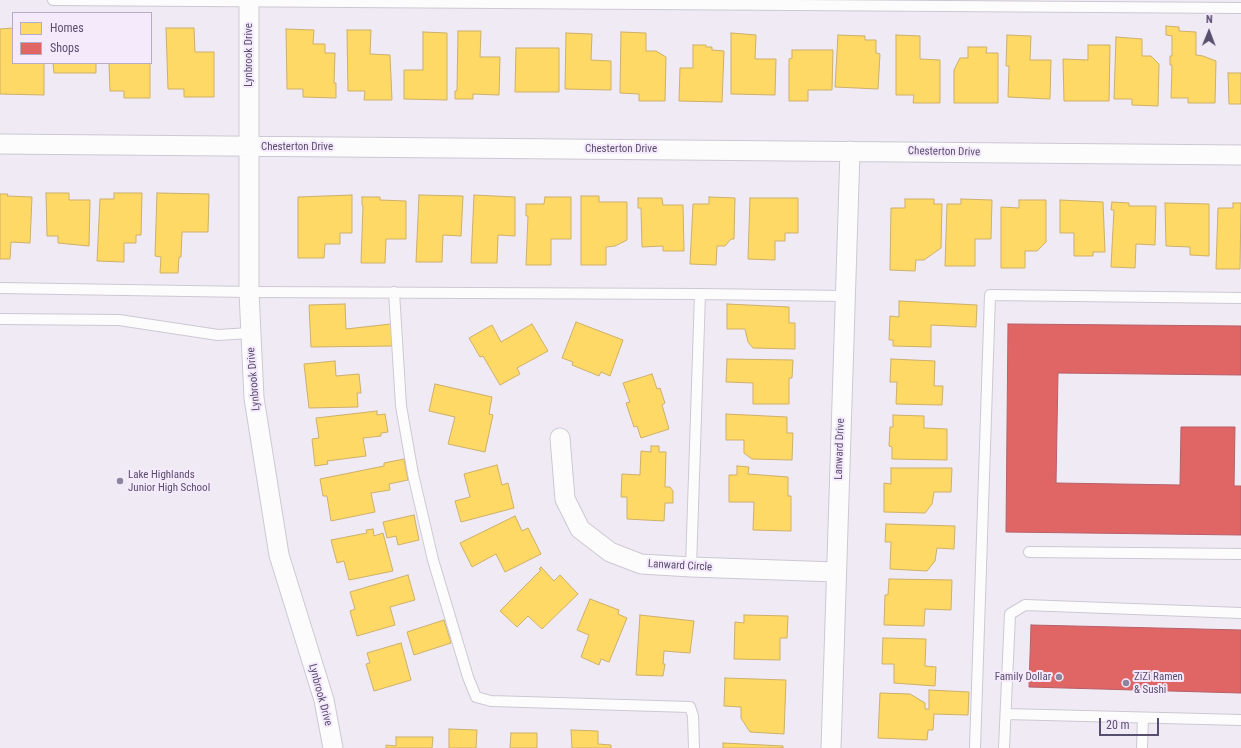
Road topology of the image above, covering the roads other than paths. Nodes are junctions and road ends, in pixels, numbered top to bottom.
1 (53, 0) edge
2 (249, 1) edge
3 (1241, 8) edge
4 (0, 144) edge
5 (249, 147) junction
6 (850, 151) junction
7 (1241, 155) edge
8 (0, 288) edge
9 (249, 292) junction
10 (394, 292) junction
11 (700, 294) junction
12 (844, 296) junction
13 (1241, 298) edge
14 (0, 319) edge
15 (250, 333) junction
16 (560, 438) dead end
17 (1029, 552) dead end
18 (1241, 554) edge
19 (691, 567) junction
20 (836, 572) junction
21 (1241, 612) edge
22 (1006, 714) junction
23 (1143, 718) junction
24 (1241, 720) edge
25 (332, 748) edge
26 (694, 748) edge
27 (831, 748) edge
28 (975, 748) edge
29 (1004, 748) edge
30 (1142, 748) edge

1 - 2 lane
2 - 3 lane
2 - 5 street, Lynbrook Drive
4 - 5 street, Chesterton Drive
5 - 6 street, Chesterton Drive
5 - 9 street, Lynbrook Drive
6 - 7 street, Chesterton Drive
6 - 12 street, Lanward Drive
8 - 9 lane
9 - 10 lane
9 - 15 street, Lynbrook Drive
10 - 11 lane
10 - 26 lane
11 - 12 lane
11 - 19 lane
12 - 20 street, Lanward Drive
13 - 28 lane
14 - 15 lane
15 - 25 street, Lynbrook Drive
16 - 19 street, Lanward Circle
17 - 18 lane
19 - 20 street, Lanward Circle
20 - 27 street, Lanward Drive
21 - 22 lane
22 - 23 lane
22 - 29 lane
23 - 24 lane
23 - 30 lane

